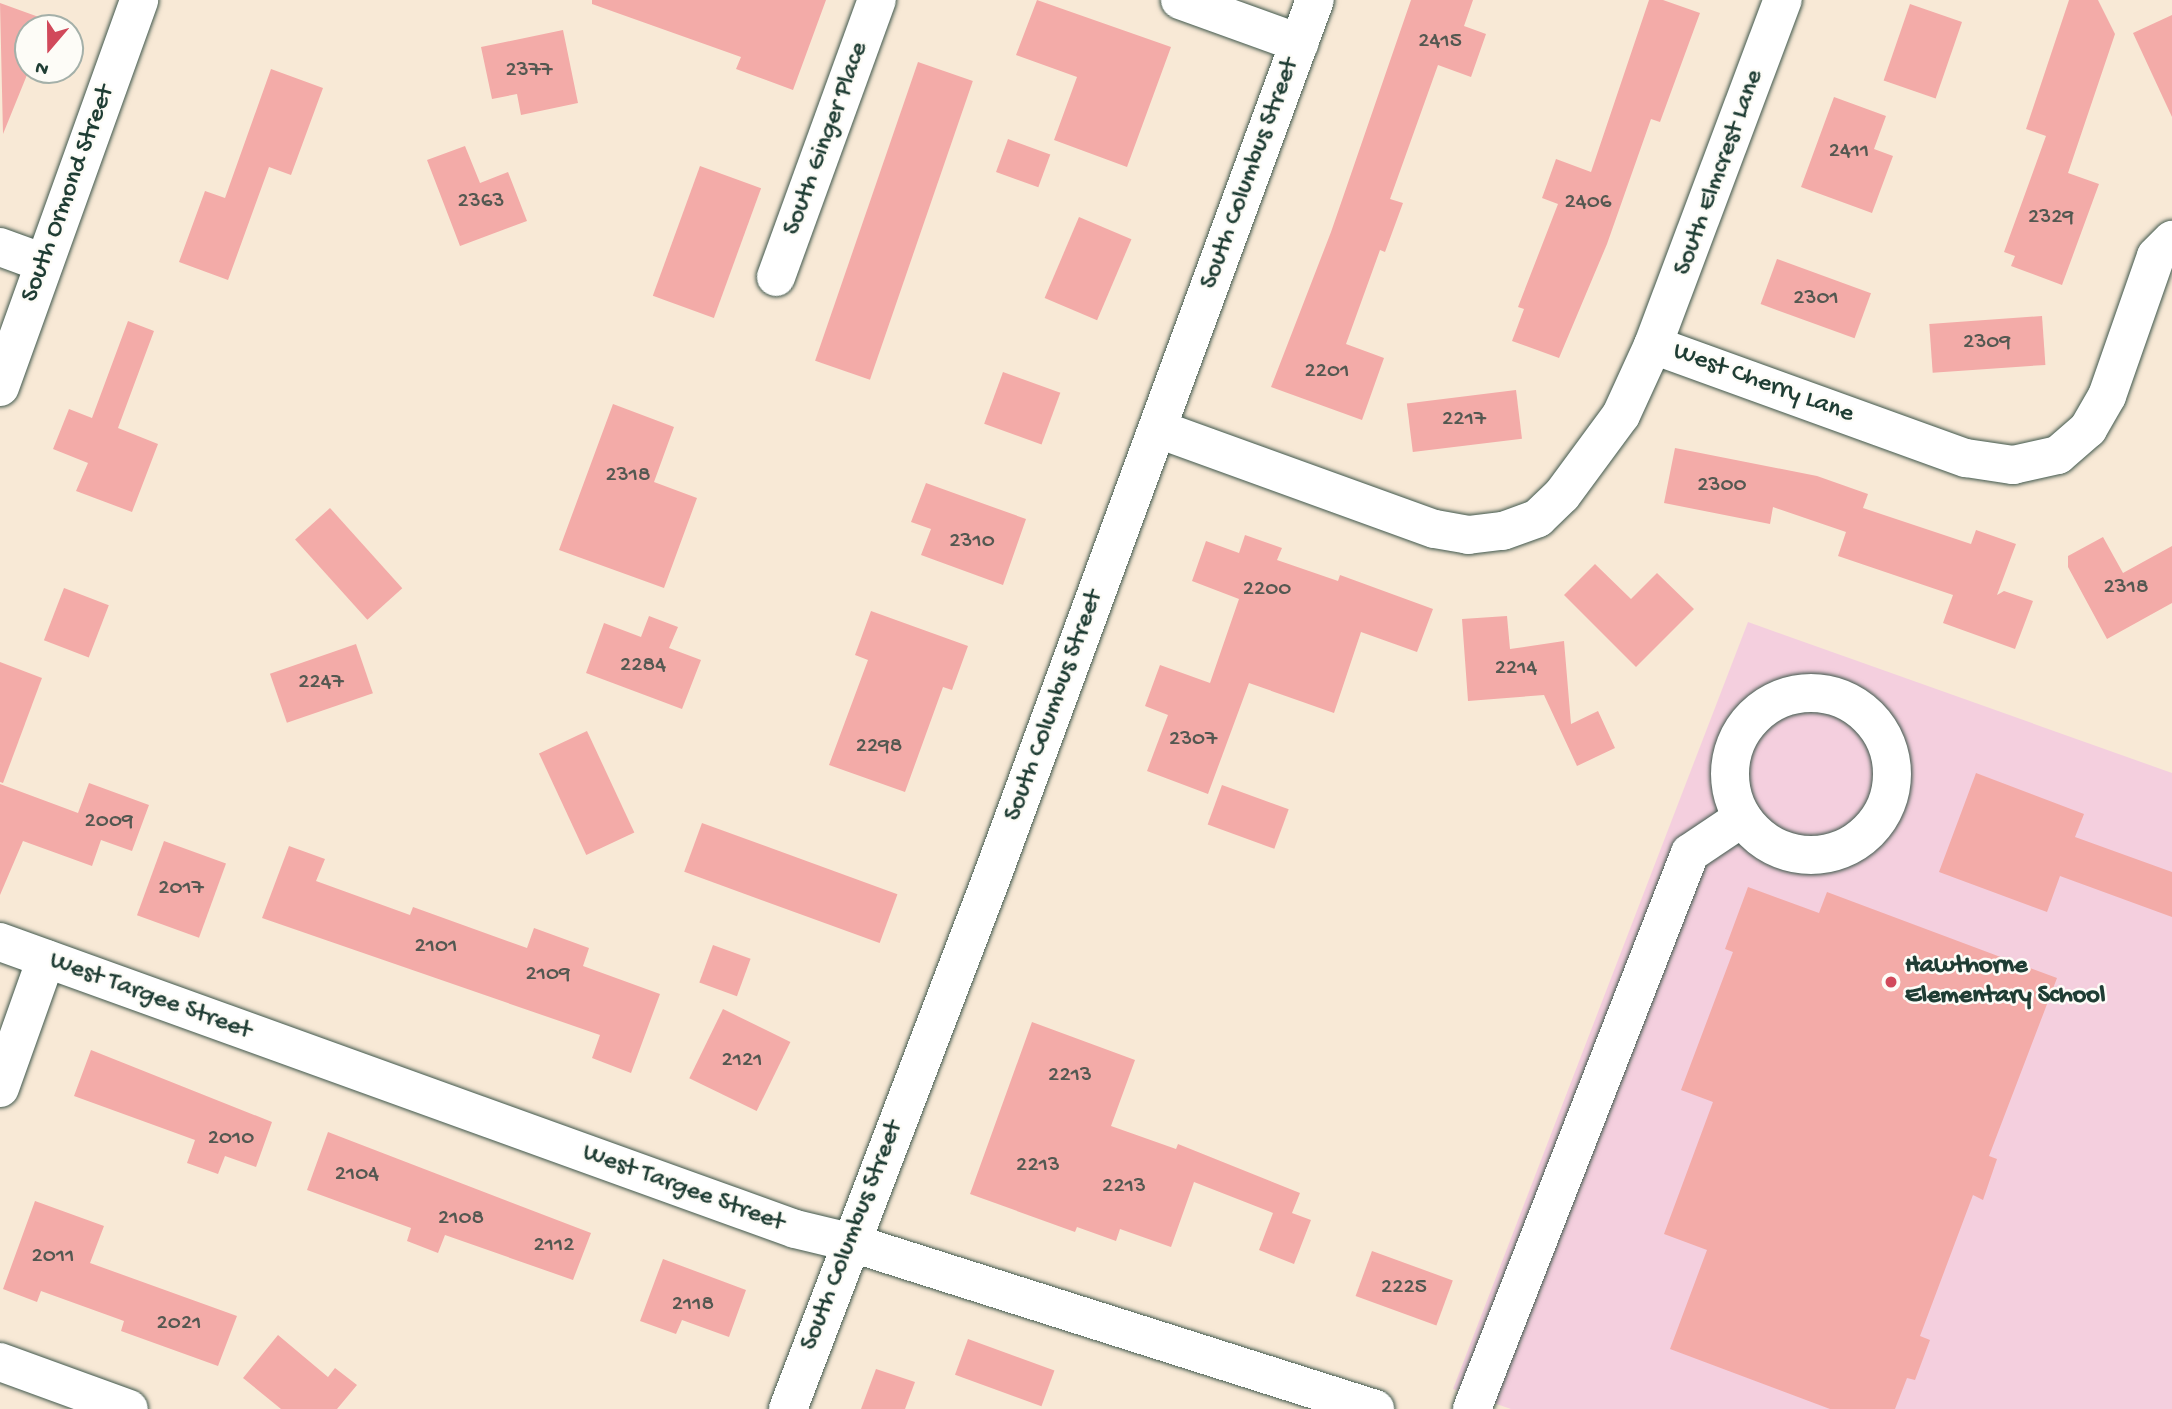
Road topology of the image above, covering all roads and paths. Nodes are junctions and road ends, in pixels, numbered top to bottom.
1 (139, 0) edge
2 (877, 0) edge
3 (1180, 0) edge
4 (1315, 0) edge
5 (1783, 0) edge
6 (1299, 43) junction
7 (2172, 240) edge
8 (0, 247) edge
9 (44, 263) junction
10 (776, 277) dead end
11 (1653, 345) junction
12 (0, 387) edge
13 (1158, 429) junction
14 (1742, 818) junction
15 (0, 942) edge
16 (46, 959) junction
17 (0, 1088) edge
18 (849, 1242) junction
19 (0, 1362) edge
20 (129, 1409) edge
21 (788, 1409) edge
22 (1376, 1409) edge
23 (1472, 1409) edge

1 - 9 street, South Ormond Street
2 - 10 street, South Ginger Place
3 - 6 street
4 - 6 street, South Columbus Street
5 - 11 street, South Elmcrest Lane
6 - 13 street, South Columbus Street
7 - 11 street, West Cherry Lane
8 - 9 street
9 - 12 street, South Ormond Street
11 - 13 street, West Cherry Lane
13 - 18 street, South Columbus Street
14 - 14 street
14 - 23 street
15 - 16 street, West Targee Street
16 - 17 street
16 - 18 street, West Targee Street
18 - 21 street, South Columbus Street
18 - 22 street, West Targee Street
19 - 20 street

